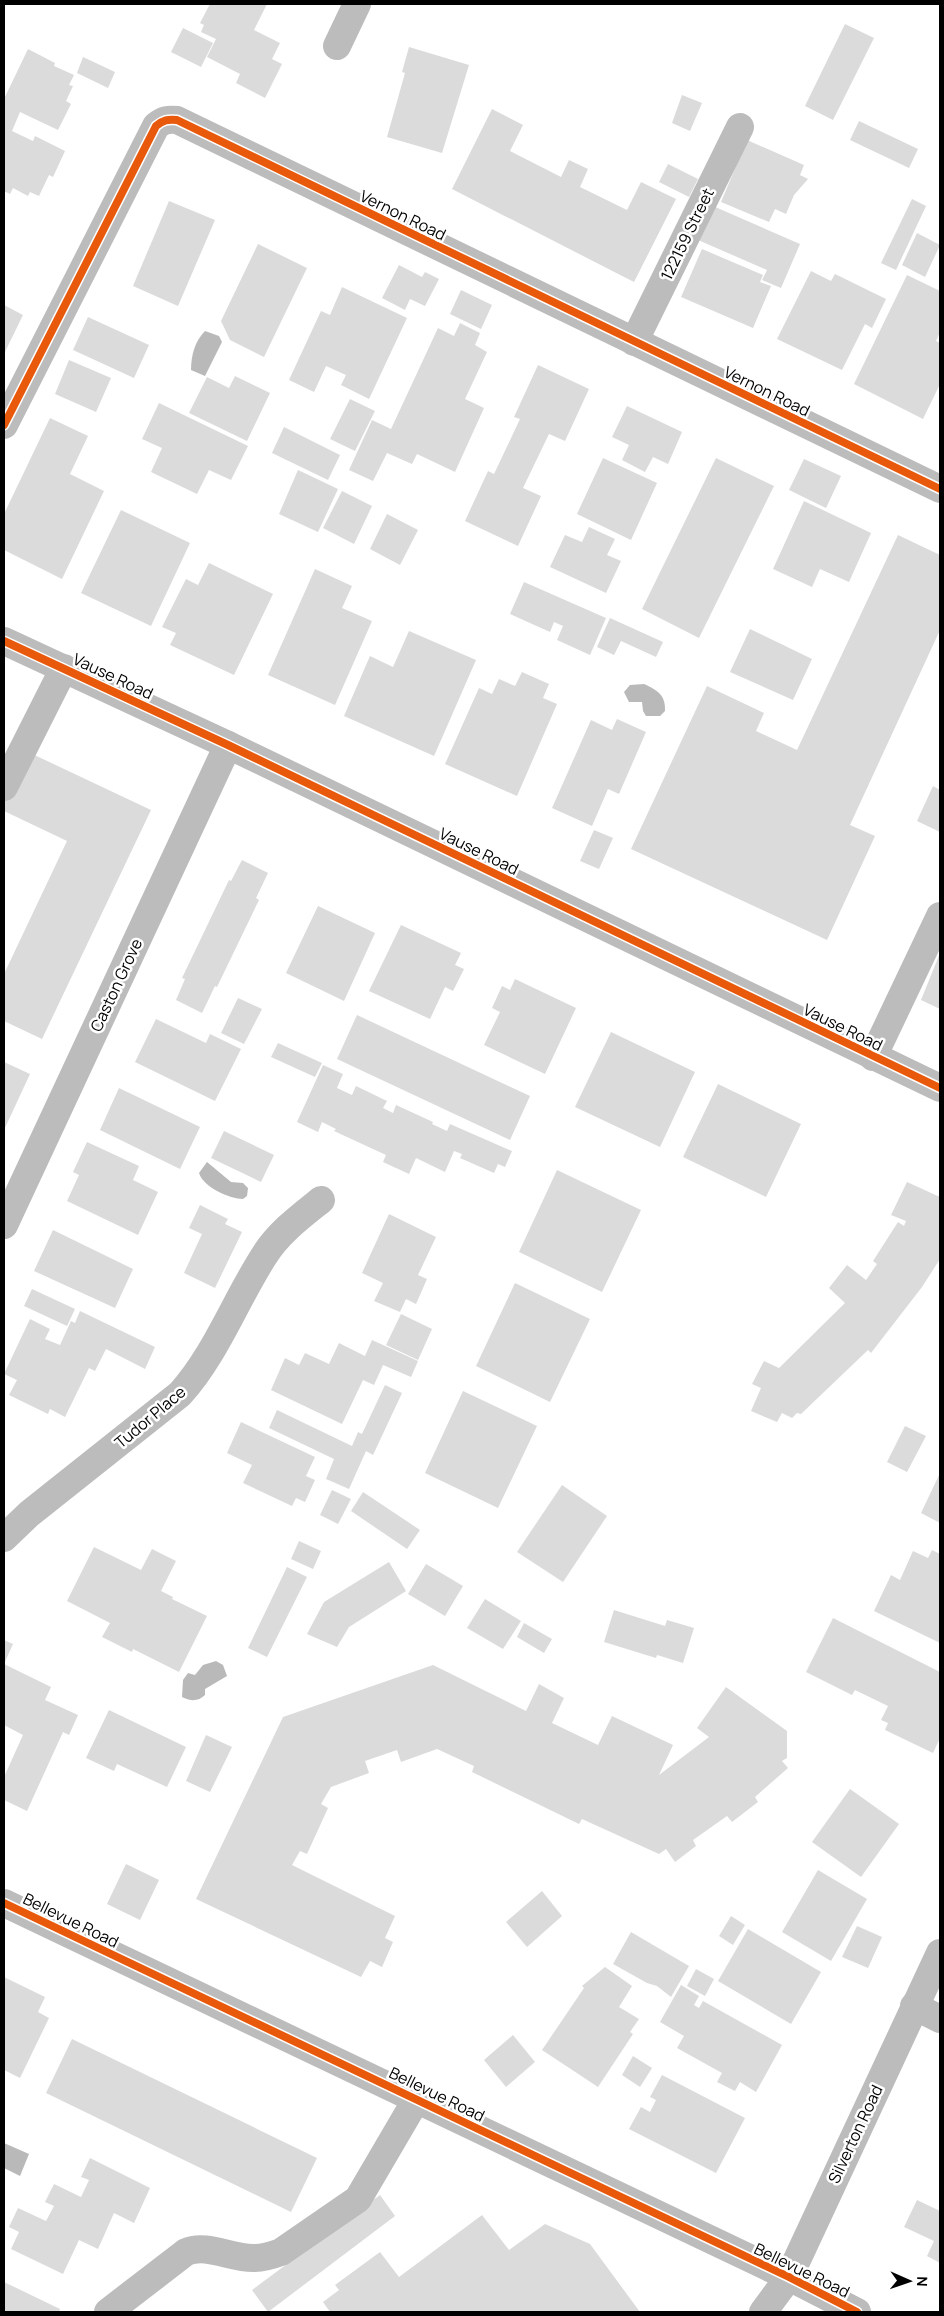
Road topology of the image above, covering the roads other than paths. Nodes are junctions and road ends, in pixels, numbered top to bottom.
1 (357, 4) edge
2 (337, 46) dead end
3 (740, 126) dead end
4 (634, 342) junction
5 (4, 425) edge
6 (940, 489) edge
7 (4, 641) edge
8 (64, 668) junction
9 (228, 745) junction
10 (4, 787) edge
11 (940, 916) edge
12 (873, 1056) junction
13 (940, 1088) edge
14 (321, 1200) dead end
15 (4, 1225) edge
16 (4, 1538) edge
17 (4, 1903) edge
18 (940, 1953) edge
19 (914, 2006) junction
20 (940, 2019) edge
21 (416, 2100) junction
22 (789, 2278) junction
23 (108, 2312) edge
24 (763, 2312) edge
25 (857, 2312) edge

1 - 2 street
3 - 4 street, 122159 Street
4 - 5 street, Vernon Road
4 - 6 street, Vernon Road
7 - 8 street, Vause Road
8 - 9 street, Vause Road
8 - 10 street
9 - 12 street, Vause Road
9 - 15 street, Caston Grove
11 - 12 street
12 - 13 street, Vause Road
14 - 16 street, Tudor Place
17 - 21 street, Bellevue Road
18 - 19 street, Silverton Road
19 - 20 street
19 - 22 street, Silverton Road
21 - 22 street, Bellevue Road
21 - 23 street
22 - 24 street, Silverton Road
22 - 25 street, Bellevue Road

